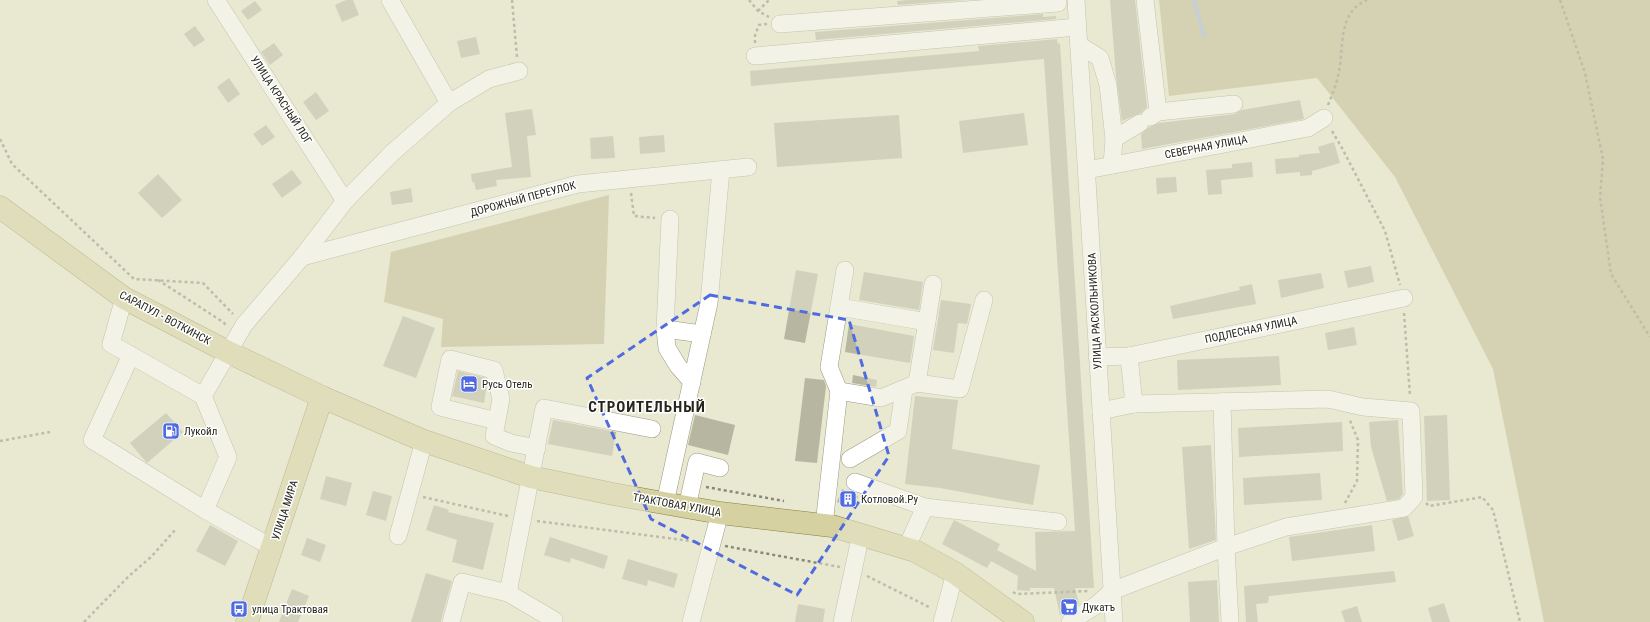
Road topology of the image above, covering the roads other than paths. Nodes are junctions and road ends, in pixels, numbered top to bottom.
1 (216, 0) edge
2 (390, 0) edge
3 (1076, 0) edge
4 (1145, 0) edge
5 (1056, 2) edge
6 (780, 24) road end
7 (1077, 27) junction
8 (1078, 45) junction
9 (755, 56) road end
10 (518, 71) road end
11 (449, 103) junction
12 (1234, 104) dead end
13 (1149, 117) junction
14 (1324, 118) road end
15 (1114, 139) junction
16 (1112, 165) junction
17 (748, 167) dead end
18 (721, 170) junction
19 (1087, 170) junction
20 (345, 200) junction
21 (0, 207) edge
22 (670, 219) road end
23 (302, 257) junction
24 (845, 270) dead end
25 (933, 284) dead end
26 (124, 298) junction
27 (1404, 298) road end
28 (984, 300) dead end
29 (839, 307) junction
30 (927, 322) junction
31 (665, 329) junction
32 (702, 334) junction
33 (236, 338) junction
34 (131, 355) junction
35 (1129, 356) junction
36 (1097, 357) junction
37 (692, 382) junction
38 (910, 386) junction
39 (840, 391) junction
40 (203, 396) junction
41 (322, 397) junction
42 (1222, 402) junction
43 (1134, 404) junction
44 (1101, 411) junction
45 (497, 421) dead end
46 (652, 428) dead end
47 (424, 441) junction
48 (536, 448) junction
49 (850, 459) dead end
50 (720, 468) dead end
51 (531, 477) junction
52 (855, 482) dead end
53 (665, 503) junction
54 (925, 506) junction
55 (687, 507) junction
56 (205, 510) junction
57 (720, 513) junction
58 (1058, 522) dead end
59 (824, 524) junction
60 (861, 534) junction
61 (398, 536) dead end
62 (1226, 547) junction
63 (273, 548) junction
64 (906, 548) junction
65 (955, 573) junction
66 (1112, 591) junction
67 (508, 593) junction
68 (942, 618) edge
69 (247, 622) edge
70 (451, 622) edge
71 (553, 622) edge
72 (690, 622) edge
73 (842, 622) edge
74 (1023, 622) edge
75 (1070, 622) edge
76 (1114, 622) edge
77 (1230, 622) edge

1 - 20 street, УЛИЦА КРАСНЫЙ ЛОГ
2 - 11 street
3 - 7 street, УЛИЦА РАСКОЛЬНИКОВА
4 - 13 street
5 - 6 street
5 - 7 street
7 - 8 street, УЛИЦА РАСКОЛЬНИКОВА
7 - 9 street
8 - 15 street
8 - 19 street, УЛИЦА РАСКОЛЬНИКОВА
10 - 11 street
11 - 20 street
12 - 13 street
13 - 15 street
14 - 16 street, СЕВЕРНАЯ УЛИЦА
15 - 16 street
16 - 19 street, СЕВЕРНАЯ УЛИЦА
17 - 18 street, ДОРОЖНЫЙ ПЕРЕУЛОК
18 - 23 street, ДОРОЖНЫЙ ПЕРЕУЛОК
18 - 32 street
19 - 36 street, УЛИЦА РАСКОЛЬНИКОВА
20 - 23 street
21 - 26 main road, САРАПУЛ - ВОТКИНСК
22 - 31 street
23 - 33 street
24 - 29 street
25 - 30 street
26 - 33 main road, САРАПУЛ - ВОТКИНСК
26 - 34 street
27 - 35 street, ПОДЛЕСНАЯ УЛИЦА
28 - 38 street
29 - 30 street
29 - 39 street
30 - 38 street
31 - 32 street
31 - 37 street
32 - 37 street
33 - 40 street
33 - 41 main road, САРАПУЛ - ВОТКИНСК
34 - 40 street
34 - 56 street
35 - 36 street, ПОДЛЕСНАЯ УЛИЦА
35 - 43 street
36 - 44 street, УЛИЦА РАСКОЛЬНИКОВА
37 - 53 street
38 - 39 street
38 - 49 street
39 - 59 street
40 - 56 street
41 - 47 main road, ТРАКТОВАЯ УЛИЦА
41 - 63 main road, УЛИЦА МИРА
42 - 43 street
42 - 62 street
42 - 62 street
43 - 44 street
44 - 66 street, УЛИЦА РАСКОЛЬНИКОВА
45 - 48 street
46 - 48 street
47 - 51 main road, ТРАКТОВАЯ УЛИЦА
47 - 61 street
48 - 51 street
50 - 55 street
51 - 53 main road, ТРАКТОВАЯ УЛИЦА
51 - 67 street
52 - 54 street
53 - 55 main road, ТРАКТОВАЯ УЛИЦА
54 - 58 street
54 - 64 street
55 - 57 main road, ТРАКТОВАЯ УЛИЦА
56 - 63 street
57 - 59 main road, ТРАКТОВАЯ УЛИЦА
57 - 72 street
59 - 60 main road, ТРАКТОВАЯ УЛИЦА
60 - 64 main road, ТРАКТОВАЯ УЛИЦА
60 - 73 street
62 - 66 street
62 - 77 street
63 - 69 main road, УЛИЦА МИРА
64 - 65 main road, ТРАКТОВАЯ УЛИЦА
65 - 68 street
65 - 74 main road, ТРАКТОВАЯ УЛИЦА
66 - 75 street
66 - 76 street, УЛИЦА РАСКОЛЬНИКОВА
67 - 70 street
67 - 71 street

